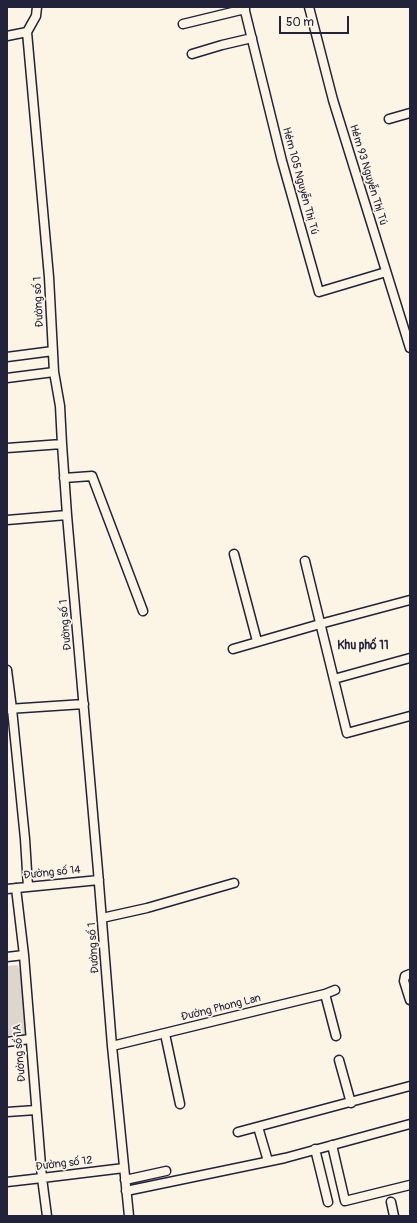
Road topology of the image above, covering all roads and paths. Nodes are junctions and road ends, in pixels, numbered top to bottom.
1 (36, 7) edge
2 (309, 7) edge
3 (244, 8) edge
4 (183, 24) dead end
5 (27, 32) junction
6 (7, 36) edge
7 (252, 38) junction
8 (192, 54) dead end
9 (410, 113) edge
10 (389, 119) dead end
11 (386, 272) junction
12 (410, 348) edge
13 (53, 351) junction
14 (7, 357) edge
15 (54, 372) junction
16 (7, 378) edge
17 (62, 444) junction
18 (7, 448) edge
19 (64, 478) junction
20 (67, 515) junction
21 (7, 520) edge
22 (234, 554) dead end
23 (305, 561) dead end
24 (410, 600) edge
25 (143, 611) dead end
26 (320, 624) junction
27 (258, 642) junction
28 (233, 649) dead end
29 (410, 658) edge
30 (7, 670) edge
31 (334, 679) junction
32 (84, 704) junction
33 (10, 709) edge
34 (410, 716) edge
35 (99, 880) junction
36 (234, 883) dead end
37 (28, 887) junction
38 (16, 888) junction
39 (7, 889) edge
40 (102, 918) junction
41 (24, 955) junction
42 (7, 957) edge
43 (410, 974) edge
44 (335, 990) dead end
45 (325, 994) junction
46 (410, 1000) edge
47 (165, 1034) junction
48 (336, 1036) dead end
49 (30, 1039) junction
50 (7, 1042) edge
51 (112, 1046) junction
52 (339, 1060) dead end
53 (410, 1086) edge
54 (351, 1102) junction
55 (180, 1104) dead end
56 (36, 1110) junction
57 (7, 1112) edge
58 (410, 1124) edge
59 (258, 1127) junction
60 (238, 1132) dead end
61 (332, 1145) junction
62 (315, 1149) junction
63 (268, 1161) junction
64 (124, 1168) junction
65 (166, 1171) dead end
66 (42, 1178) junction
67 (125, 1180) junction
68 (7, 1182) edge
69 (410, 1185) edge
70 (126, 1191) junction
71 (328, 1202) dead end
72 (391, 1202) dead end
73 (47, 1216) edge
74 (129, 1216) edge
75 (394, 1216) edge

1 - 5 street
2 - 11 street, Hẻm 93 Nguyễn Thị Tú
3 - 4 street
3 - 7 street, Hẻm 105 Nguyễn Thị Tú
5 - 6 street
5 - 13 street, Đường số 1
7 - 8 street
7 - 11 street, Hẻm 105 Nguyễn Thị Tú
9 - 10 street
11 - 12 street, Hẻm 93 Nguyễn Thị Tú
13 - 14 street
13 - 15 street, Đường số 1
15 - 16 street
15 - 17 street, Đường số 1
17 - 18 street
17 - 19 street, Đường số 1
19 - 20 street, Đường số 1
19 - 25 street
20 - 21 street
20 - 32 street, Đường số 1
22 - 27 street
23 - 26 street
24 - 26 street
26 - 27 street
26 - 31 street
27 - 28 street
29 - 31 street
30 - 33 street
31 - 34 street
32 - 33 street
32 - 35 street, Đường số 1
33 - 37 street
35 - 37 street, Đường số 14
35 - 40 street, Đường số 1
36 - 40 street
37 - 38 street, Đường số 14
38 - 39 street, Đường số 14
38 - 41 street, Đường số 1A
40 - 51 street, Đường số 1
41 - 42 street
41 - 49 street, Đường số 1A
43 - 46 street
44 - 45 street, Đường Phong Lan
45 - 47 street, Đường Phong Lan
45 - 48 street
47 - 51 street, Đường Phong Lan
47 - 55 street
49 - 50 street
49 - 56 street, Đường số 1A
51 - 64 street, Đường số 1
52 - 54 street
53 - 54 street
54 - 59 street
56 - 57 street
56 - 66 street, Đường số 1A
58 - 61 street
59 - 60 street
59 - 63 street
61 - 62 street
61 - 69 street
62 - 63 street
62 - 71 street
63 - 70 street
64 - 66 street, Đường số 12
64 - 67 street, Đường số 1
65 - 67 street
66 - 68 street, Đường số 12
66 - 73 street, Đường số 1A
67 - 70 street, Đường số 1
70 - 74 street, Đường số 1
72 - 75 street

